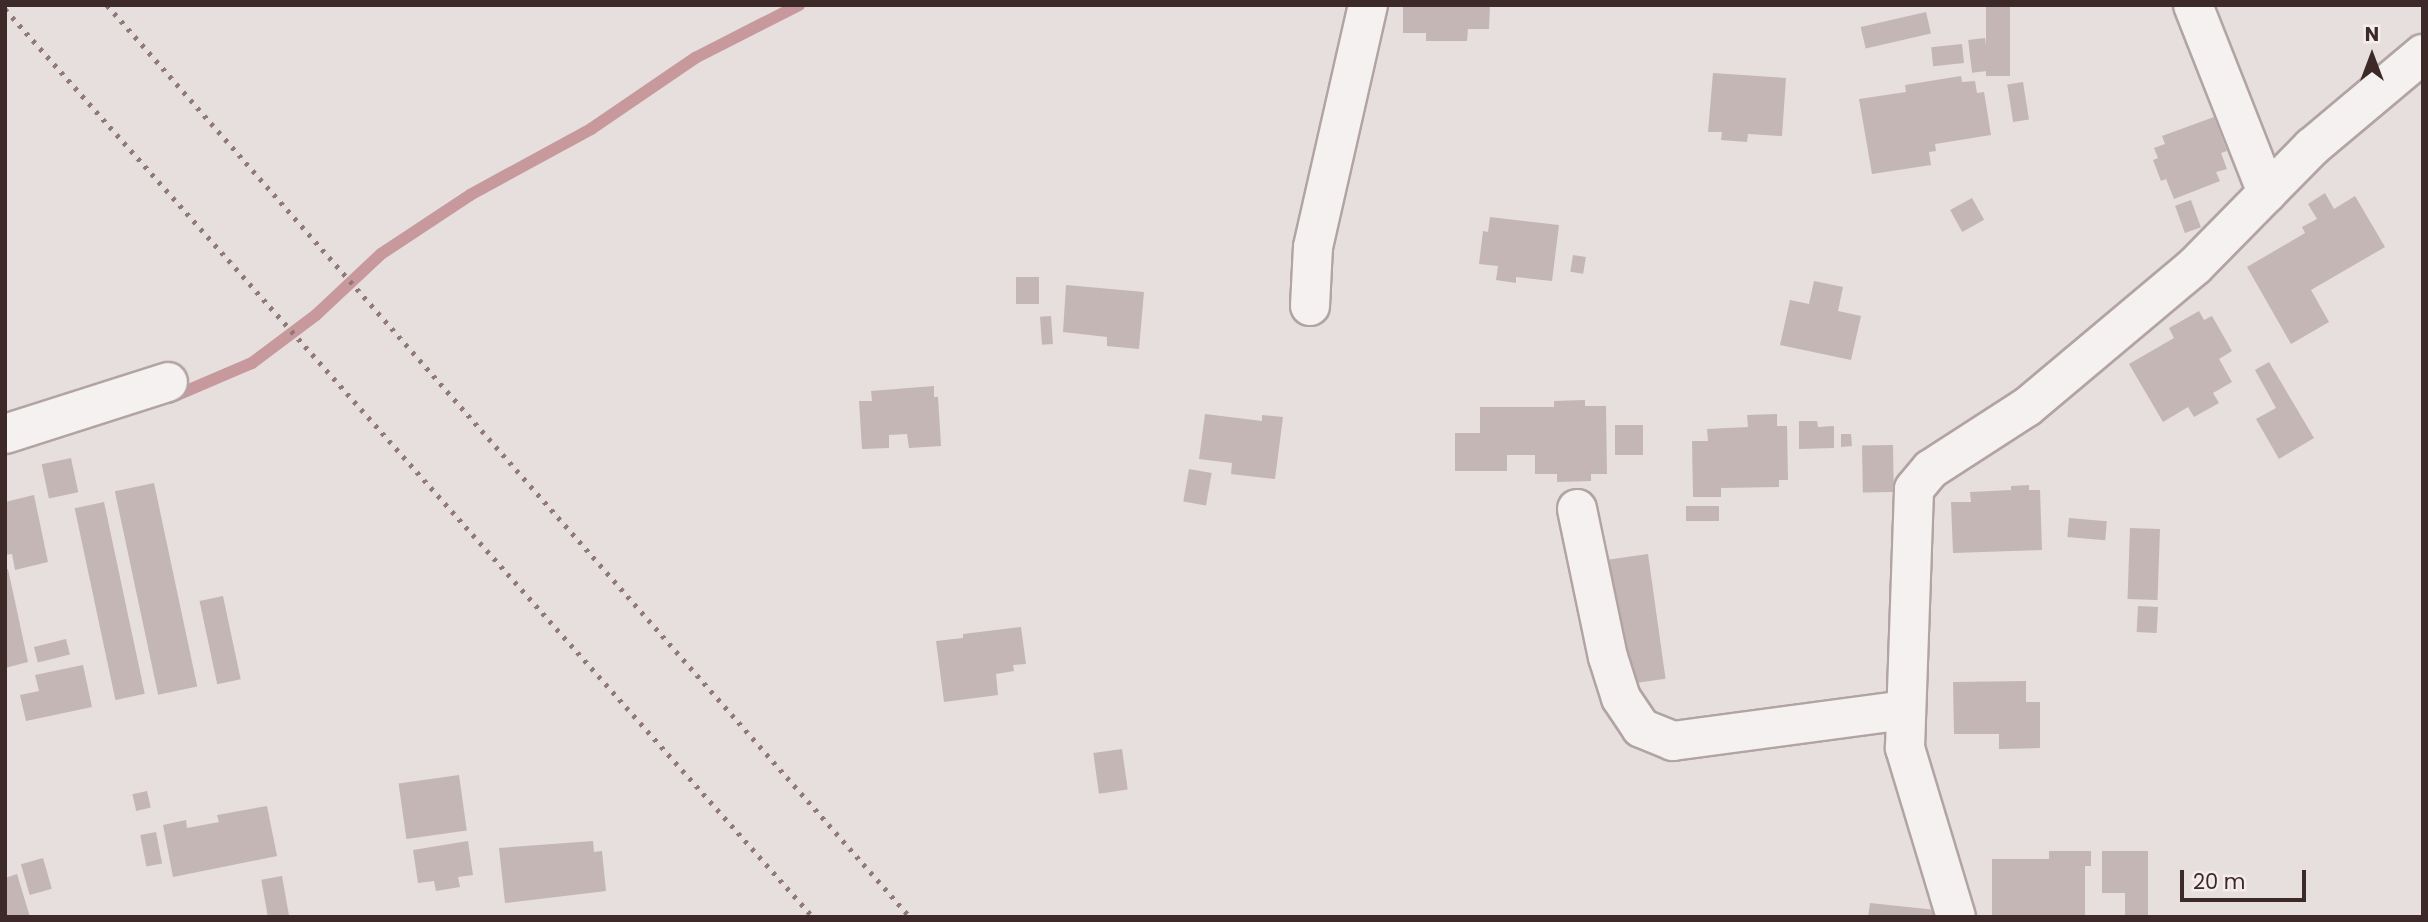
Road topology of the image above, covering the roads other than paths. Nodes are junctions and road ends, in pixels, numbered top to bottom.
1 (1368, 5) edge
2 (2193, 5) edge
3 (2423, 54) edge
4 (2267, 193) junction
5 (1310, 306) dead end
6 (167, 382) dead end
7 (5, 434) edge
8 (1577, 509) dead end
9 (1905, 710) junction
10 (1956, 917) edge

1 - 5 street
2 - 4 street
3 - 4 street
4 - 9 street
6 - 7 street
8 - 9 street
9 - 10 street

